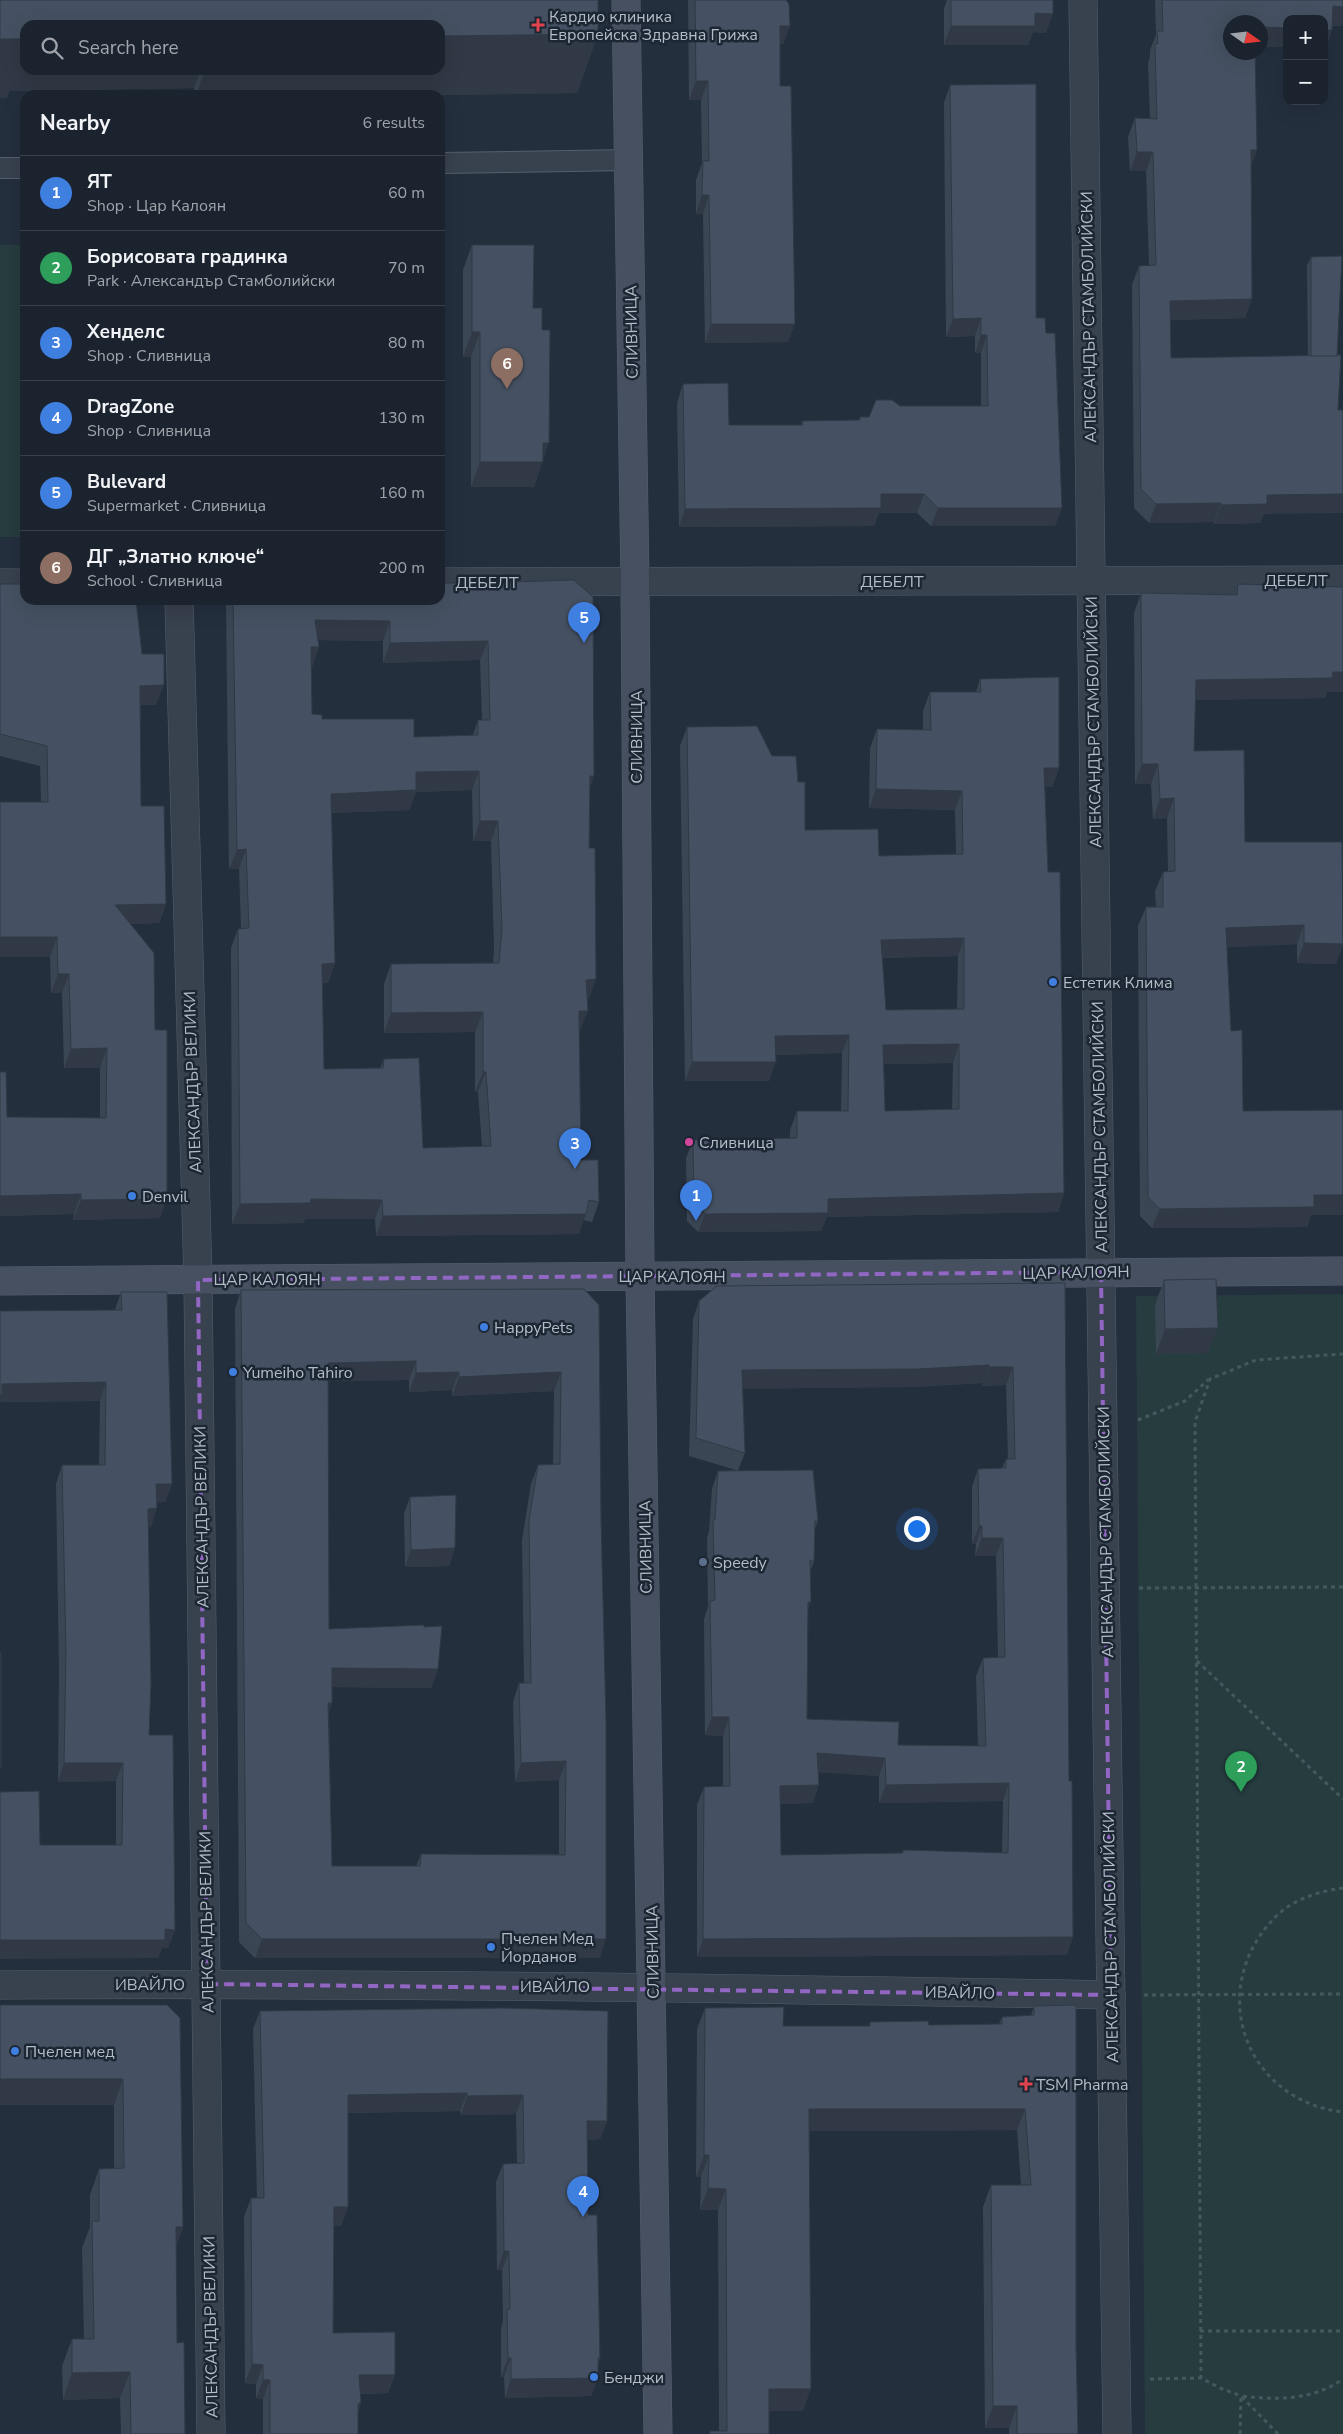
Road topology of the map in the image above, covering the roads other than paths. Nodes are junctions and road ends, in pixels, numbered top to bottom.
1 (626, 0) edge
2 (1083, 0) edge
3 (629, 160) junction
4 (445, 163) edge
5 (0, 168) edge
6 (20, 168) edge
7 (1092, 580) junction
8 (1343, 580) edge
9 (445, 582) edge
10 (636, 582) junction
11 (0, 583) edge
12 (20, 583) edge
13 (178, 605) edge
14 (1343, 1271) edge
15 (1101, 1272) junction
16 (640, 1276) junction
17 (198, 1280) junction
18 (0, 1281) edge
19 (207, 1984) junction
20 (0, 1985) edge
21 (652, 1987) junction
22 (1111, 1995) junction
23 (211, 2434) edge
24 (658, 2434) edge
25 (1118, 2434) edge

1 - 3 street, СЛИВНИЦА
2 - 7 street, АЛЕКСАНДЪР СТАМБОЛИЙСКИ
3 - 4 lane
3 - 10 street, СЛИВНИЦА
5 - 6 lane
7 - 8 street, ДЕБЕЛТ
7 - 10 street, ДЕБЕЛТ
7 - 15 street, АЛЕКСАНДЪР СТАМБОЛИЙСКИ
9 - 10 street, ДЕБЕЛТ
10 - 16 street, СЛИВНИЦА
11 - 12 street
13 - 17 street, АЛЕКСАНДЪР ВЕЛИКИ
14 - 15 street, ЦАР КАЛОЯН
15 - 16 street, ЦАР КАЛОЯН
15 - 22 street, АЛЕКСАНДЪР СТАМБОЛИЙСКИ
16 - 17 street, ЦАР КАЛОЯН
16 - 21 street, СЛИВНИЦА
17 - 18 street, ЦАР КАЛОЯН
17 - 19 street, АЛЕКСАНДЪР ВЕЛИКИ
19 - 20 street, ИВАЙЛО
19 - 21 street, ИВАЙЛО
19 - 23 street, АЛЕКСАНДЪР ВЕЛИКИ
21 - 22 street, ИВАЙЛО
21 - 24 street, СЛИВНИЦА
22 - 25 street, АЛЕКСАНДЪР СТАМБОЛИЙСКИ

